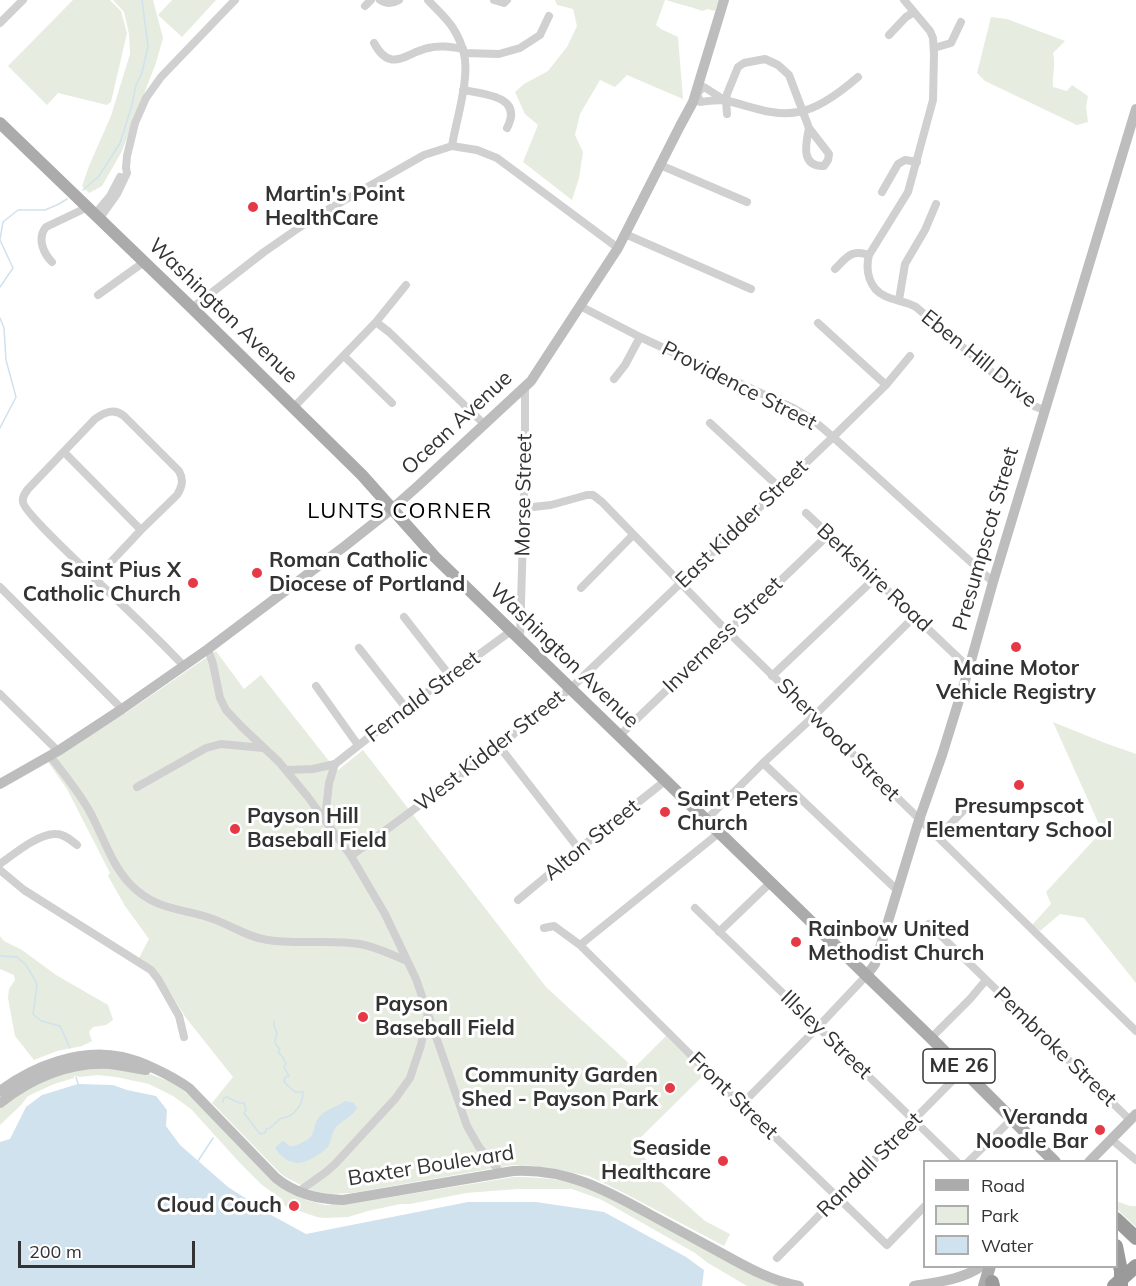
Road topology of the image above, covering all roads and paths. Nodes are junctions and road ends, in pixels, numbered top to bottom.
1 (23, 0) edge
2 (235, 0) edge
3 (380, 0) edge
4 (399, 0) edge
5 (494, 0) edge
6 (507, 0) edge
7 (724, 0) edge
8 (904, 0) edge
9 (430, 1) edge
10 (914, 12) junction
11 (549, 16) dead end
12 (962, 22) dead end
13 (0, 23) edge
14 (889, 35) dead end
15 (374, 43) dead end
16 (934, 48) junction
17 (463, 51) junction
18 (858, 77) dead end
19 (463, 90) junction
20 (697, 93) junction
21 (726, 101) junction
22 (1136, 109) edge
23 (802, 111) junction
24 (727, 114) dead end
25 (0, 123) edge
26 (507, 128) dead end
27 (809, 128) junction
28 (452, 146) junction
29 (917, 162) junction
30 (660, 165) junction
31 (882, 192) dead end
32 (747, 202) dead end
33 (936, 204) dead end
34 (94, 213) junction
35 (626, 234) junction
36 (618, 248) junction
37 (869, 255) junction
38 (52, 261) dead end
39 (144, 262) junction
40 (835, 269) dead end
41 (406, 285) dead end
42 (751, 289) dead end
43 (98, 295) dead end
44 (899, 300) junction
45 (580, 306) junction
46 (192, 308) junction
47 (376, 322) junction
48 (818, 323) dead end
49 (640, 337) junction
50 (344, 356) junction
51 (910, 356) dead end
52 (614, 379) dead end
53 (886, 385) junction
54 (525, 387) junction
55 (392, 403) dead end
56 (294, 407) junction
57 (1044, 410) junction
58 (710, 423) dead end
59 (485, 425) junction
60 (834, 437) junction
61 (64, 452) junction
62 (780, 488) junction
63 (393, 508) junction
64 (524, 508) junction
65 (806, 513) dead end
66 (141, 530) junction
67 (633, 535) junction
68 (828, 535) junction
69 (95, 579) junction
70 (874, 579) junction
71 (993, 582) junction
72 (681, 583) junction
73 (0, 587) edge
74 (581, 588) dead end
75 (915, 616) junction
76 (404, 617) dead end
77 (727, 632) junction
78 (516, 635) junction
79 (359, 648) dead end
80 (208, 649) junction
81 (184, 666) junction
82 (969, 668) junction
83 (450, 676) junction
84 (772, 676) junction
85 (316, 686) dead end
86 (570, 689) junction
87 (0, 694) edge
88 (406, 708) junction
89 (122, 709) junction
90 (813, 717) junction
91 (619, 736) junction
92 (358, 745) junction
93 (499, 746) junction
94 (263, 748) junction
95 (54, 753) junction
96 (764, 763) junction
97 (335, 764) junction
98 (286, 770) junction
99 (665, 781) junction
100 (0, 784) edge
101 (137, 787) dead end
102 (963, 811) dead end
103 (325, 819) junction
104 (706, 820) junction
105 (919, 820) junction
106 (719, 833) junction
107 (938, 837) junction
108 (77, 845) dead end
109 (579, 849) junction
110 (351, 856) junction
111 (0, 864) edge
112 (0, 870) edge
113 (770, 883) junction
114 (897, 890) junction
115 (518, 900) dead end
116 (695, 908) dead end
117 (929, 924) dead end
118 (544, 928) dead end
119 (719, 932) junction
120 (580, 945) junction
121 (407, 961) junction
122 (866, 976) junction
123 (986, 980) junction
124 (428, 1015) junction
125 (818, 1027) junction
126 (1136, 1031) edge
127 (184, 1037) dead end
128 (931, 1038) junction
129 (963, 1071) junction
130 (161, 1073) junction
131 (0, 1091) edge
132 (0, 1102) edge
133 (742, 1104) junction
134 (1133, 1117) edge
135 (1012, 1119) junction
136 (914, 1121) junction
137 (1111, 1139) junction
138 (956, 1160) edge
139 (970, 1160) edge
140 (1054, 1160) edge
141 (1090, 1160) edge
142 (1136, 1160) edge
143 (501, 1173) junction
144 (298, 1192) junction
145 (838, 1197) junction
146 (923, 1208) edge
147 (1118, 1221) edge
148 (1136, 1238) edge
149 (1118, 1256) edge
150 (777, 1258) dead end
151 (1136, 1266) edge
152 (981, 1268) edge
153 (983, 1268) edge
154 (997, 1268) edge
155 (989, 1285) edge
156 (799, 1286) edge
157 (914, 1286) edge
158 (1114, 1286) edge
159 (1121, 1286) edge

1 - 13 street
2 - 34 street
3 - 4 street
5 - 6 street
7 - 20 street, Ocean Avenue
8 - 10 street
9 - 17 street
10 - 14 street
10 - 16 street
11 - 17 street
12 - 16 street
15 - 17 street
16 - 29 street
17 - 19 street
18 - 23 street
19 - 26 street
19 - 28 street
20 - 21 street
20 - 30 street, Ocean Avenue
21 - 23 street
21 - 23 street
21 - 24 street
22 - 57 street, Presumpscot Street
23 - 27 street
25 - 34 main road, Washington Avenue / ME 26
27 - 27 street
28 - 36 street
28 - 46 street
29 - 31 street
29 - 37 street
30 - 32 street
30 - 35 street, Ocean Avenue
33 - 44 street
34 - 38 street
34 - 39 main road, Washington Avenue / ME 26
35 - 36 street, Ocean Avenue
35 - 42 street
36 - 45 street, Ocean Avenue
37 - 40 street
37 - 44 street, Eben Hill Drive
39 - 43 street
39 - 46 main road, Washington Avenue / ME 26
41 - 47 street
44 - 57 street, Eben Hill Drive
45 - 49 street, Providence Street
45 - 54 street, Ocean Avenue
46 - 56 main road, Washington Avenue / ME 26
47 - 50 street
47 - 59 street
48 - 53 street
49 - 52 street
49 - 60 street, Providence Street
50 - 55 street
50 - 56 street
51 - 53 street, East Kidder Street
53 - 60 street, East Kidder Street
54 - 59 street, Ocean Avenue
54 - 64 street, Morse Street
56 - 63 main road, Washington Avenue / ME 26
57 - 71 street, Presumpscot Street
58 - 62 street
59 - 63 street, Ocean Avenue
60 - 62 street, East Kidder Street
60 - 71 street, Providence Street
61 - 66 street
61 - 66 street
61 - 69 street
62 - 72 street, East Kidder Street
63 - 78 main road, Washington Avenue / ME 26
63 - 80 street, Ocean Avenue
64 - 67 street, Sherwood Street
64 - 78 street, Morse Street
65 - 68 street, Berkshire Road
66 - 69 street
67 - 72 street, Sherwood Street
67 - 74 street
68 - 70 street, Berkshire Road
68 - 77 street, Inverness Street
69 - 81 street
70 - 75 street, Berkshire Road
70 - 84 street
71 - 82 street, Presumpscot Street
72 - 77 street, Sherwood Street
72 - 86 street, East Kidder Street
73 - 89 street
75 - 82 street, Berkshire Road
75 - 90 street
76 - 83 street
77 - 84 street, Sherwood Street
77 - 91 street, Inverness Street
78 - 83 street, Fernald Street
78 - 86 main road, Washington Avenue / ME 26
79 - 88 street
80 - 81 street, Ocean Avenue
80 - 94 street
81 - 89 street, Ocean Avenue
82 - 105 street, Presumpscot Street
83 - 88 street, Fernald Street
84 - 90 street, Sherwood Street
85 - 92 street
86 - 91 main road, Washington Avenue / ME 26
86 - 93 street, West Kidder Street
87 - 95 street
88 - 92 street, Fernald Street
89 - 95 street, Ocean Avenue
90 - 96 street
90 - 105 street, Sherwood Street
91 - 99 main road, Washington Avenue / ME 26
92 - 97 street, Fernald Street
93 - 109 street
93 - 110 street, West Kidder Street
94 - 98 street
94 - 101 street
95 - 100 street, Ocean Avenue
95 - 121 street
96 - 104 street
96 - 114 street
97 - 98 street, Fernald Street
97 - 103 street
98 - 103 street
99 - 104 main road, Washington Avenue / ME 26
99 - 109 street, Alton Street
102 - 107 street
103 - 110 street
104 - 106 main road, Washington Avenue / ME 26
105 - 107 street, Sherwood Street
105 - 114 street, Presumpscot Street
106 - 113 main road, Washington Avenue / ME 26
106 - 120 street
107 - 126 street, Sherwood Street
108 - 111 street
109 - 115 street, Alton Street
110 - 121 street
112 - 127 street
113 - 119 street
113 - 122 main road, Washington Avenue / ME 26
114 - 122 street, Presumpscot Street
116 - 119 street, Illsley Street
117 - 123 street, Pembroke Street
118 - 120 street, Front Street
119 - 125 street, Illsley Street
120 - 133 street, Front Street
121 - 124 street
122 - 125 street
122 - 128 main road, Washington Avenue / ME 26
123 - 128 street
123 - 134 street, Pembroke Street
124 - 143 street
124 - 144 street
125 - 133 street
125 - 136 street, Illsley Street
128 - 129 main road, Washington Avenue / ME 26
129 - 135 main road, Washington Avenue / ME 26
129 - 136 street, Randall Street
130 - 131 street, Baxter Boulevard
130 - 132 street, Baxter Boulevard
130 - 144 street, Baxter Boulevard
133 - 145 street, Front Street
134 - 137 street
135 - 139 street
135 - 140 main road, Washington Avenue / ME 26
136 - 138 street, Illsley Street
136 - 145 street, Randall Street
137 - 141 street
137 - 142 street
143 - 144 street, Baxter Boulevard
143 - 156 street, Baxter Boulevard
145 - 146 street, Front Street
145 - 150 street, Randall Street
147 - 148 highway
149 - 159 highway
151 - 158 highway, bridge
152 - 157 street
153 - 155 main road
154 - 155 main road

